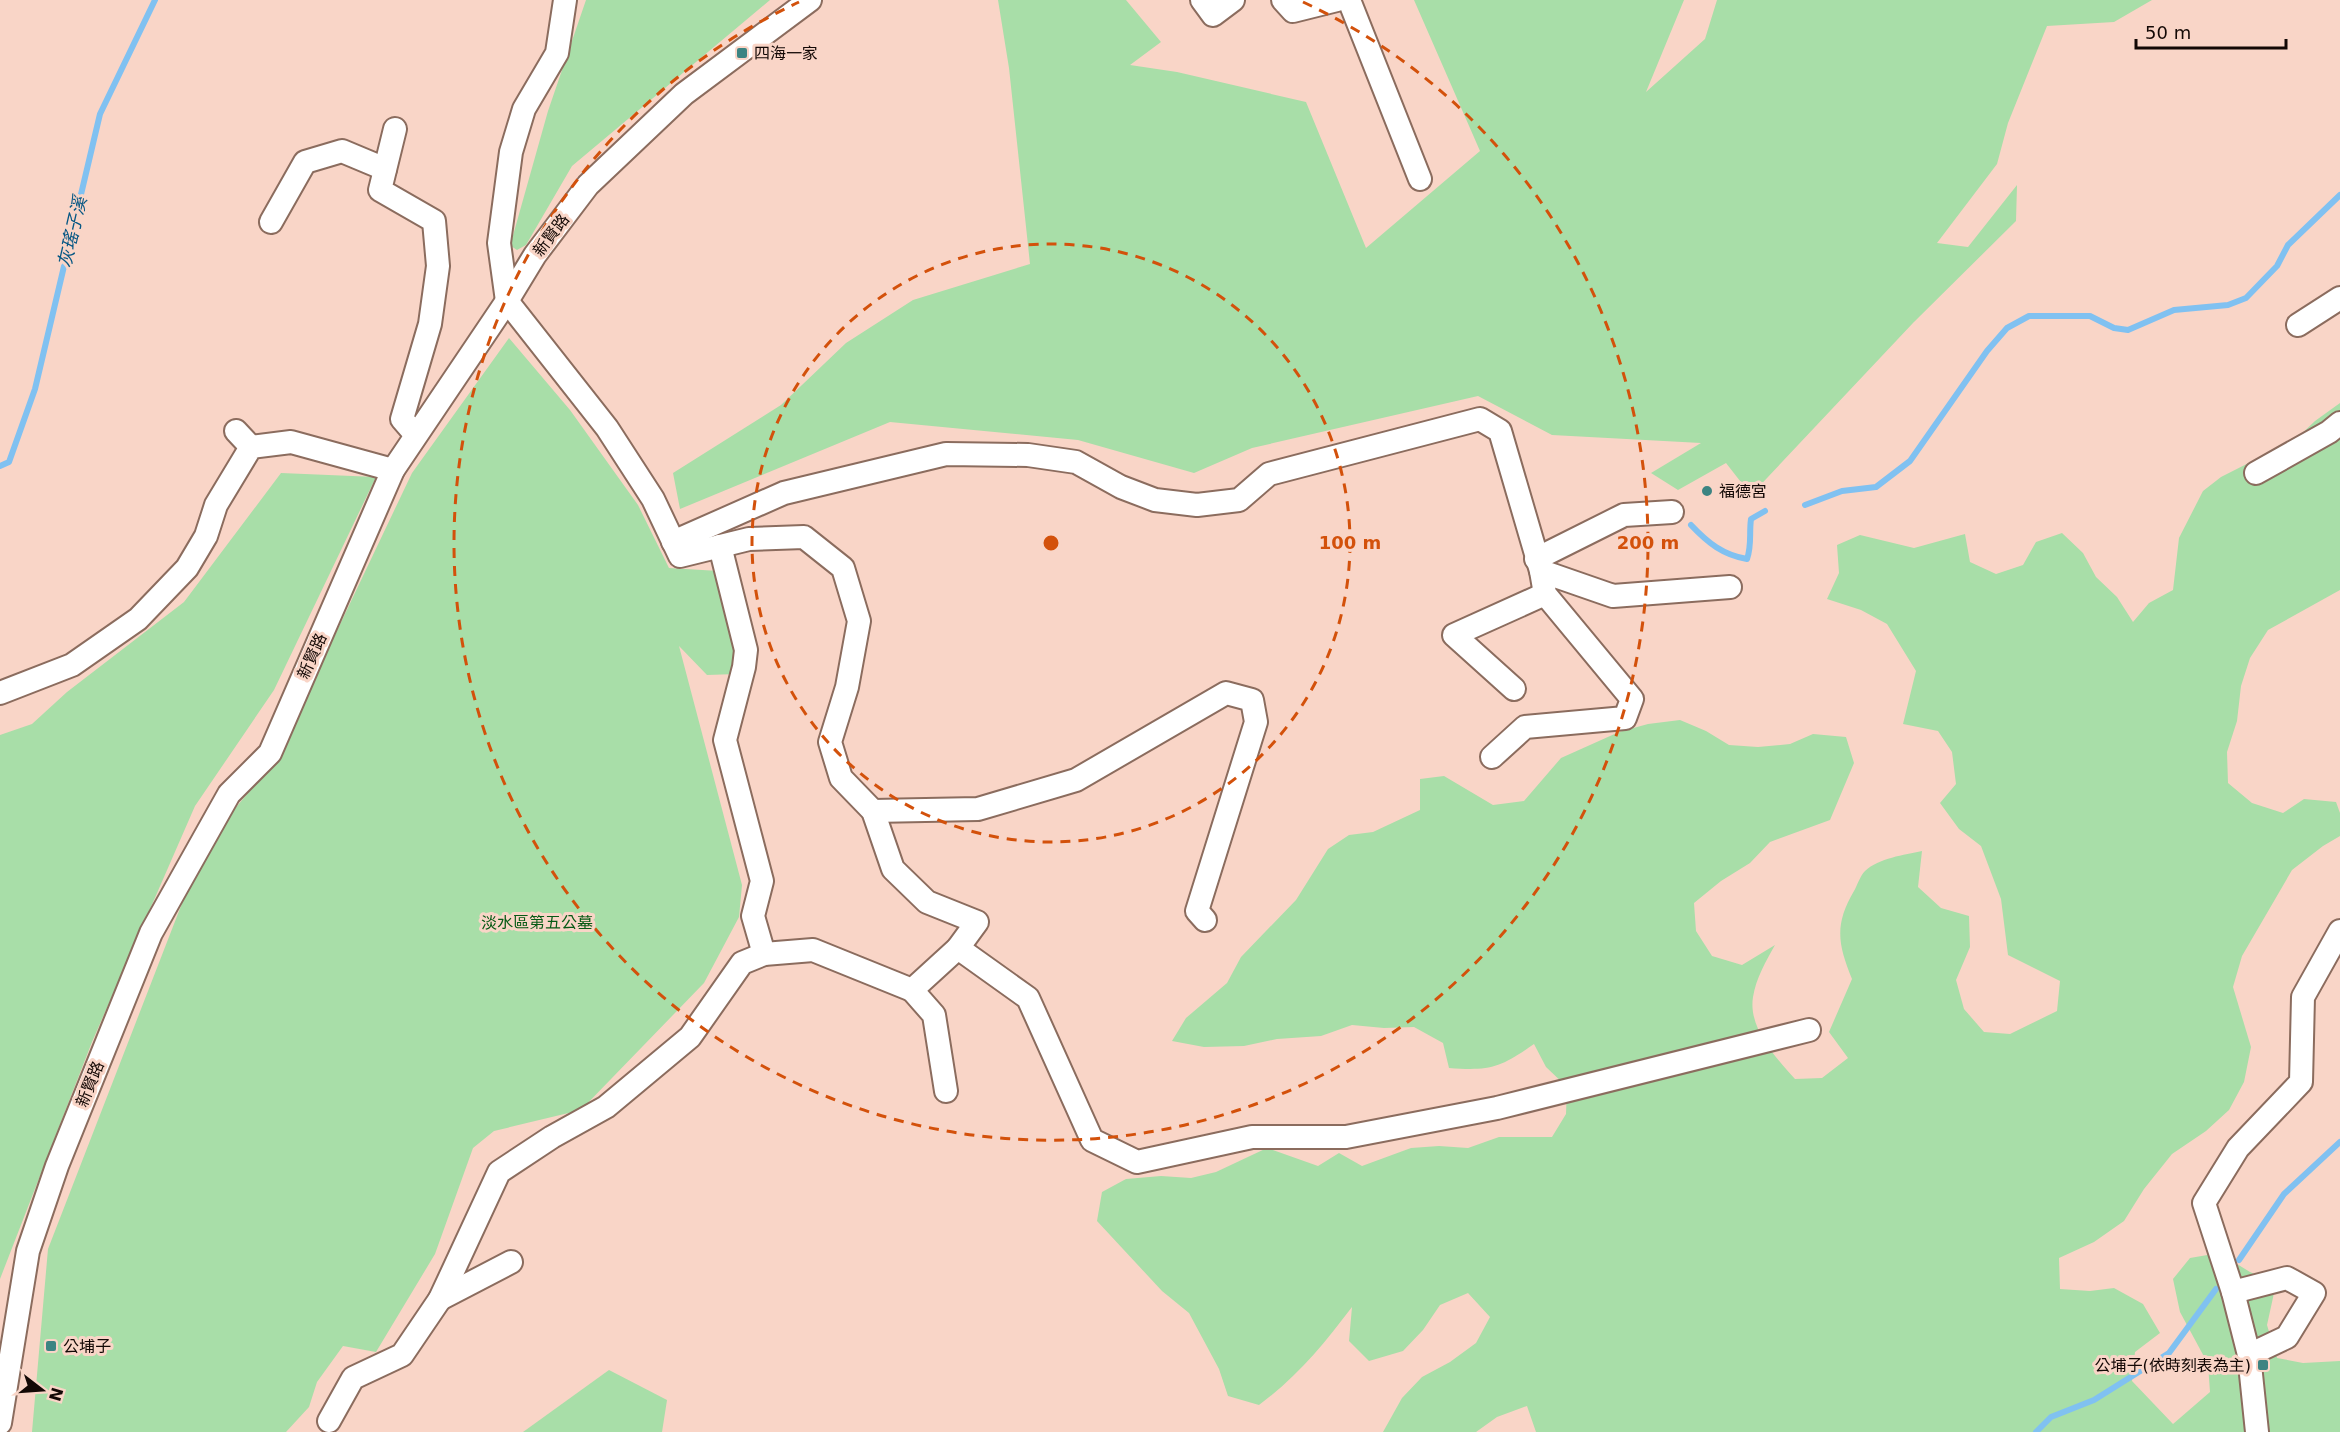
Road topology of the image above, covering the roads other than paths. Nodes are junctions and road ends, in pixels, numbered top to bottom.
1 (565, 0) edge
2 (810, 0) edge
3 (1202, 0) edge
4 (1233, 0) edge
5 (1283, 0) edge
6 (1337, 0) edge
7 (1349, 0) edge
8 (395, 129) dead end
9 (385, 169) junction
10 (1420, 179) dead end
11 (271, 222) dead end
12 (2340, 298) edge
13 (507, 301) junction
14 (2298, 326) dead end
15 (2340, 423) edge
16 (416, 434) junction
17 (393, 470) junction
18 (2256, 473) dead end
19 (1672, 512) dead end
20 (673, 542) junction
21 (720, 546) junction
22 (1538, 565) junction
23 (1730, 587) dead end
24 (1545, 594) junction
25 (1514, 689) dead end
26 (0, 693) edge
27 (1492, 757) dead end
28 (873, 811) junction
29 (1205, 920) dead end
30 (2337, 944) edge
31 (958, 948) junction
32 (764, 954) junction
33 (912, 990) junction
34 (1809, 1030) dead end
35 (946, 1091) dead end
36 (511, 1262) dead end
37 (2233, 1292) junction
38 (440, 1299) junction
39 (2249, 1355) junction
40 (0, 1417) edge
41 (329, 1421) dead end
42 (0, 1423) edge
43 (2258, 1432) edge

1 - 13 street
2 - 13 street, 新賢路
3 - 4 street
5 - 6 street
7 - 10 street
8 - 9 street
9 - 11 street
9 - 16 street
12 - 14 street
13 - 16 street, 新賢路
13 - 20 street
15 - 18 street
16 - 17 street, 新賢路
17 - 26 street
17 - 40 street, 新賢路
19 - 22 street
20 - 21 street
20 - 22 street
21 - 28 street
21 - 32 street
22 - 23 street
22 - 24 street
24 - 25 street
24 - 27 street
28 - 29 street
28 - 31 street
30 - 37 street
31 - 33 street
31 - 34 street
32 - 33 street
32 - 38 street
33 - 35 street
36 - 38 street
37 - 39 street
37 - 39 street
38 - 41 street
39 - 43 street
40 - 42 street, 新賢路

